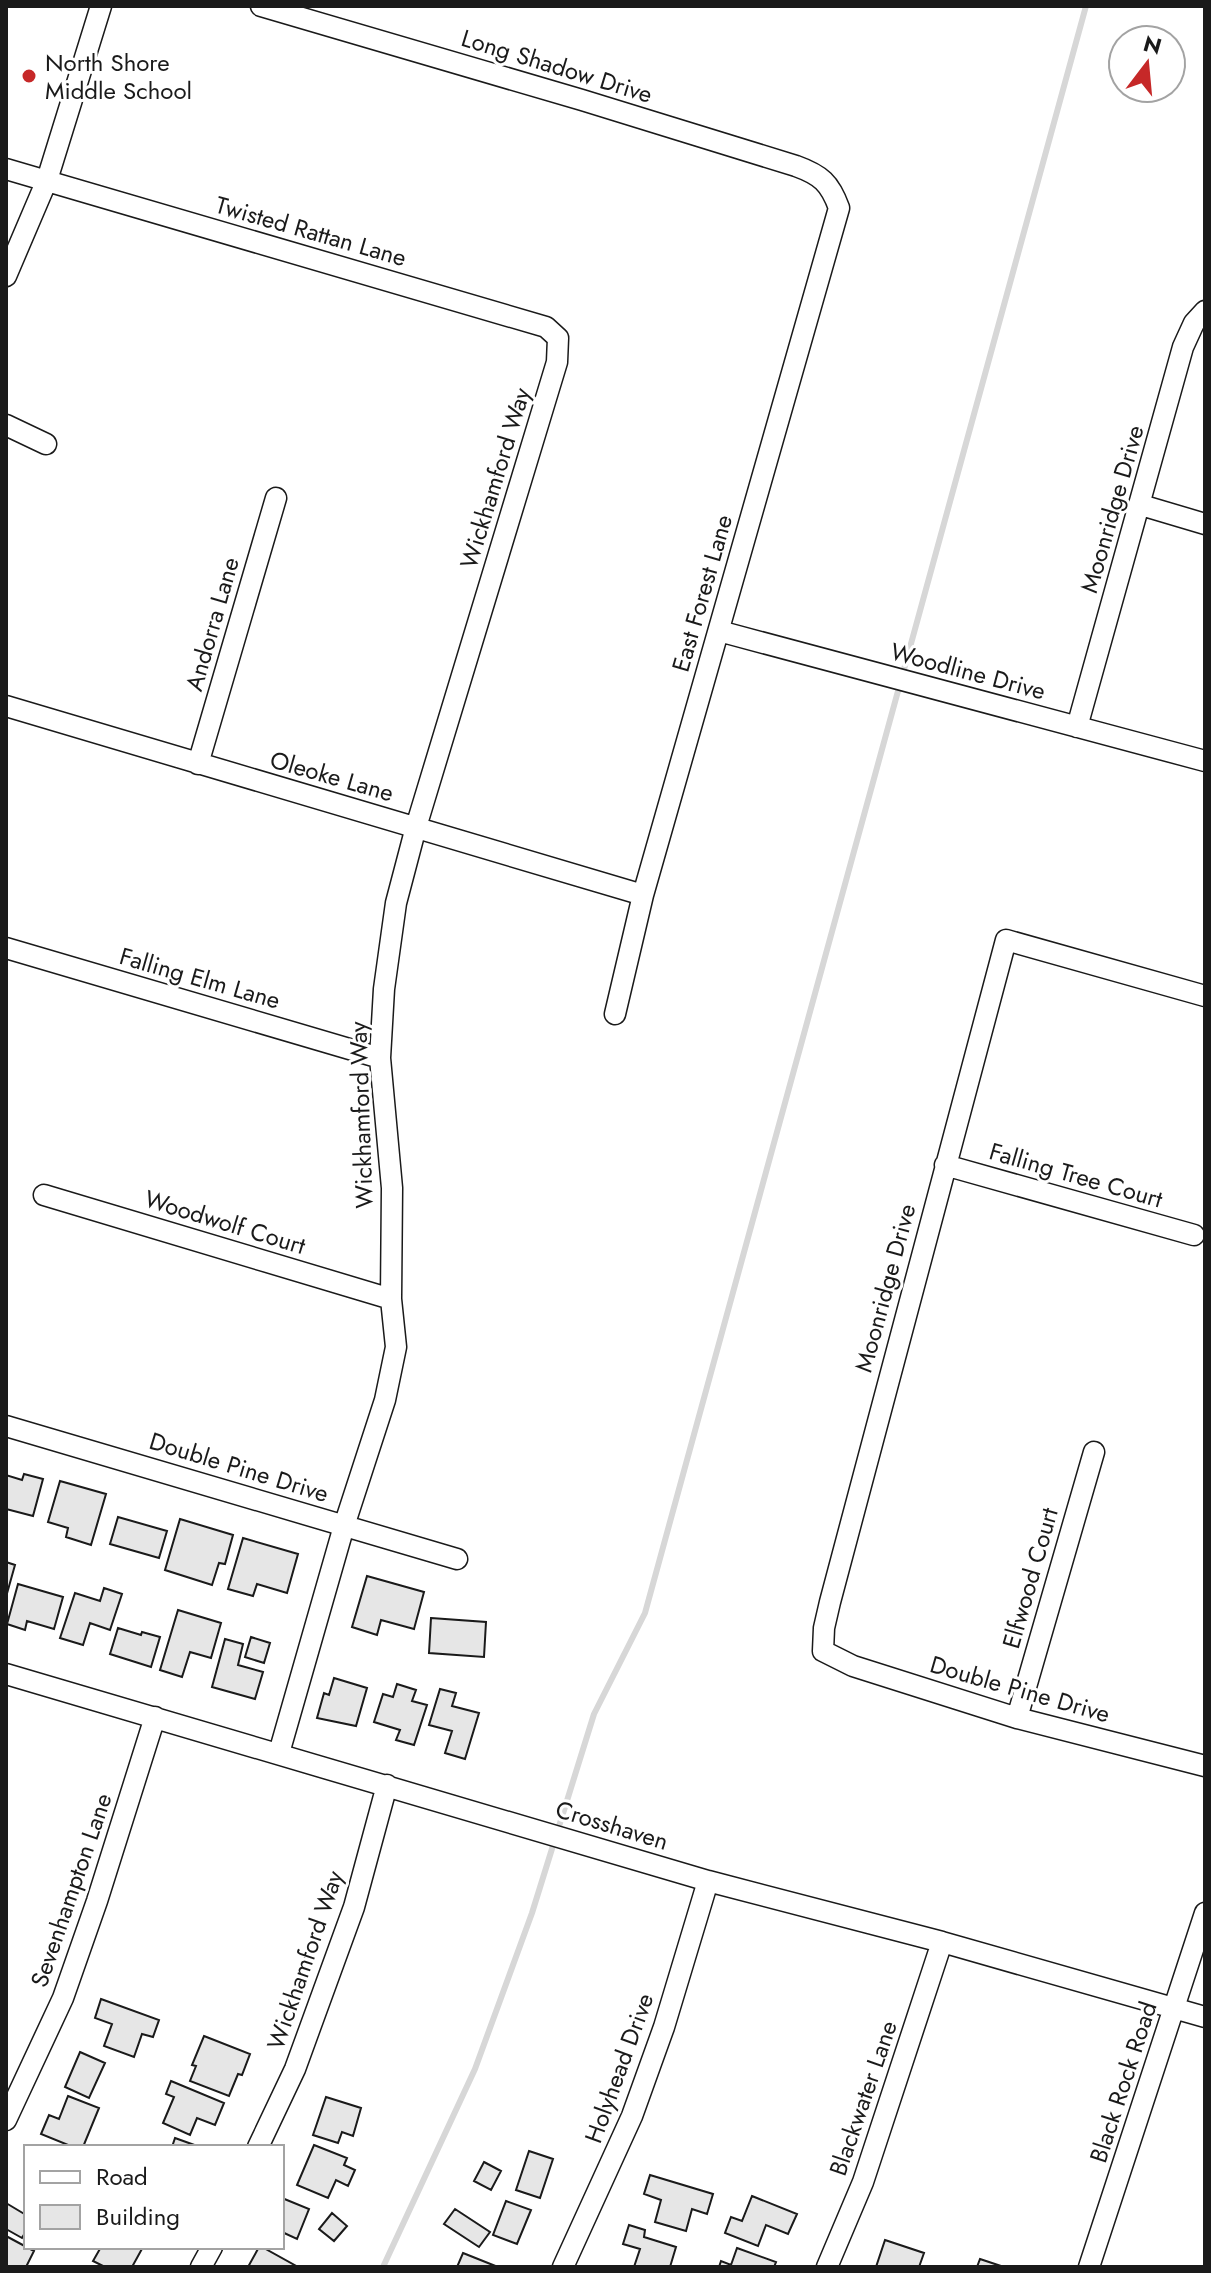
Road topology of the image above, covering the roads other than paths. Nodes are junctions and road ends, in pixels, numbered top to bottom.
1 (101, 6) edge
2 (261, 6) edge
3 (6, 169) edge
4 (47, 180) junction
5 (832, 188) joint
6 (6, 276) edge
7 (1205, 311) edge
8 (558, 338) joint
9 (6, 425) edge
10 (46, 444) dead end
11 (276, 498) dead end
12 (1141, 505) junction
13 (1205, 524) edge
14 (719, 631) junction
15 (6, 706) edge
16 (1077, 727) junction
17 (1205, 761) edge
18 (198, 764) junction
19 (416, 827) junction
20 (643, 895) junction
21 (6, 948) edge
22 (1205, 996) edge
23 (615, 1014) dead end
24 (380, 1058) junction
25 (945, 1165) junction
26 (44, 1195) dead end
27 (1194, 1235) dead end
28 (391, 1299) junction
29 (6, 1426) edge
30 (1094, 1452) dead end
31 (344, 1526) junction
32 (457, 1559) dead end
33 (823, 1651) joint
34 (6, 1674) edge
35 (155, 1717) junction
36 (1017, 1718) junction
37 (279, 1753) junction
38 (1205, 1766) edge
39 (387, 1785) junction
40 (708, 1881) junction
41 (1205, 1913) edge
42 (942, 1942) junction
43 (1175, 2008) junction
44 (1205, 2017) edge
45 (6, 2120) edge
46 (259, 2145) edge
47 (211, 2249) edge
48 (201, 2267) edge
49 (563, 2267) edge
50 (827, 2267) edge
51 (1089, 2267) edge

1 - 4 street
2 - 5 street, Long Shadow Drive
3 - 4 street, Twisted Rattan Lane
4 - 6 street
4 - 8 street, Twisted Rattan Lane
5 - 14 street, East Forest Lane
7 - 12 street, Moonridge Drive
8 - 19 street, Wickhamford Way
9 - 10 street
11 - 18 street, Andorra Lane
12 - 13 street
12 - 16 street, Moonridge Drive
14 - 16 street, Woodline Drive
14 - 20 street, East Forest Lane
15 - 18 street, Oleoke Lane
16 - 17 street, Woodline Drive
18 - 19 street, Oleoke Lane
19 - 20 street, Oleoke Lane
19 - 24 street, Wickhamford Way
20 - 23 street, East Forest Lane
21 - 24 street, Falling Elm Lane
22 - 25 street, Moonridge Drive
24 - 28 street, Wickhamford Way
25 - 27 street, Falling Tree Court
25 - 33 street, Moonridge Drive
26 - 28 street, Woodwolf Court
28 - 31 street, Wickhamford Way
29 - 31 street, Double Pine Drive
30 - 36 street, Elfwood Court
31 - 32 street, Double Pine Drive
31 - 37 street, Wickhamford Way
33 - 36 street, Double Pine Drive
34 - 35 street, Crosshaven
35 - 37 street, Crosshaven
35 - 45 street, Sevenhampton Lane
36 - 38 street, Double Pine Drive
37 - 39 street, Crosshaven
39 - 40 street, Crosshaven
39 - 46 street, Wickhamford Way
40 - 42 street, Crosshaven
40 - 49 street, Holyhead Drive
41 - 43 street, Black Rock Road
42 - 43 street, Crosshaven
42 - 50 street, Blackwater Lane
43 - 44 street, Crosshaven
43 - 51 street, Black Rock Road
47 - 48 street

